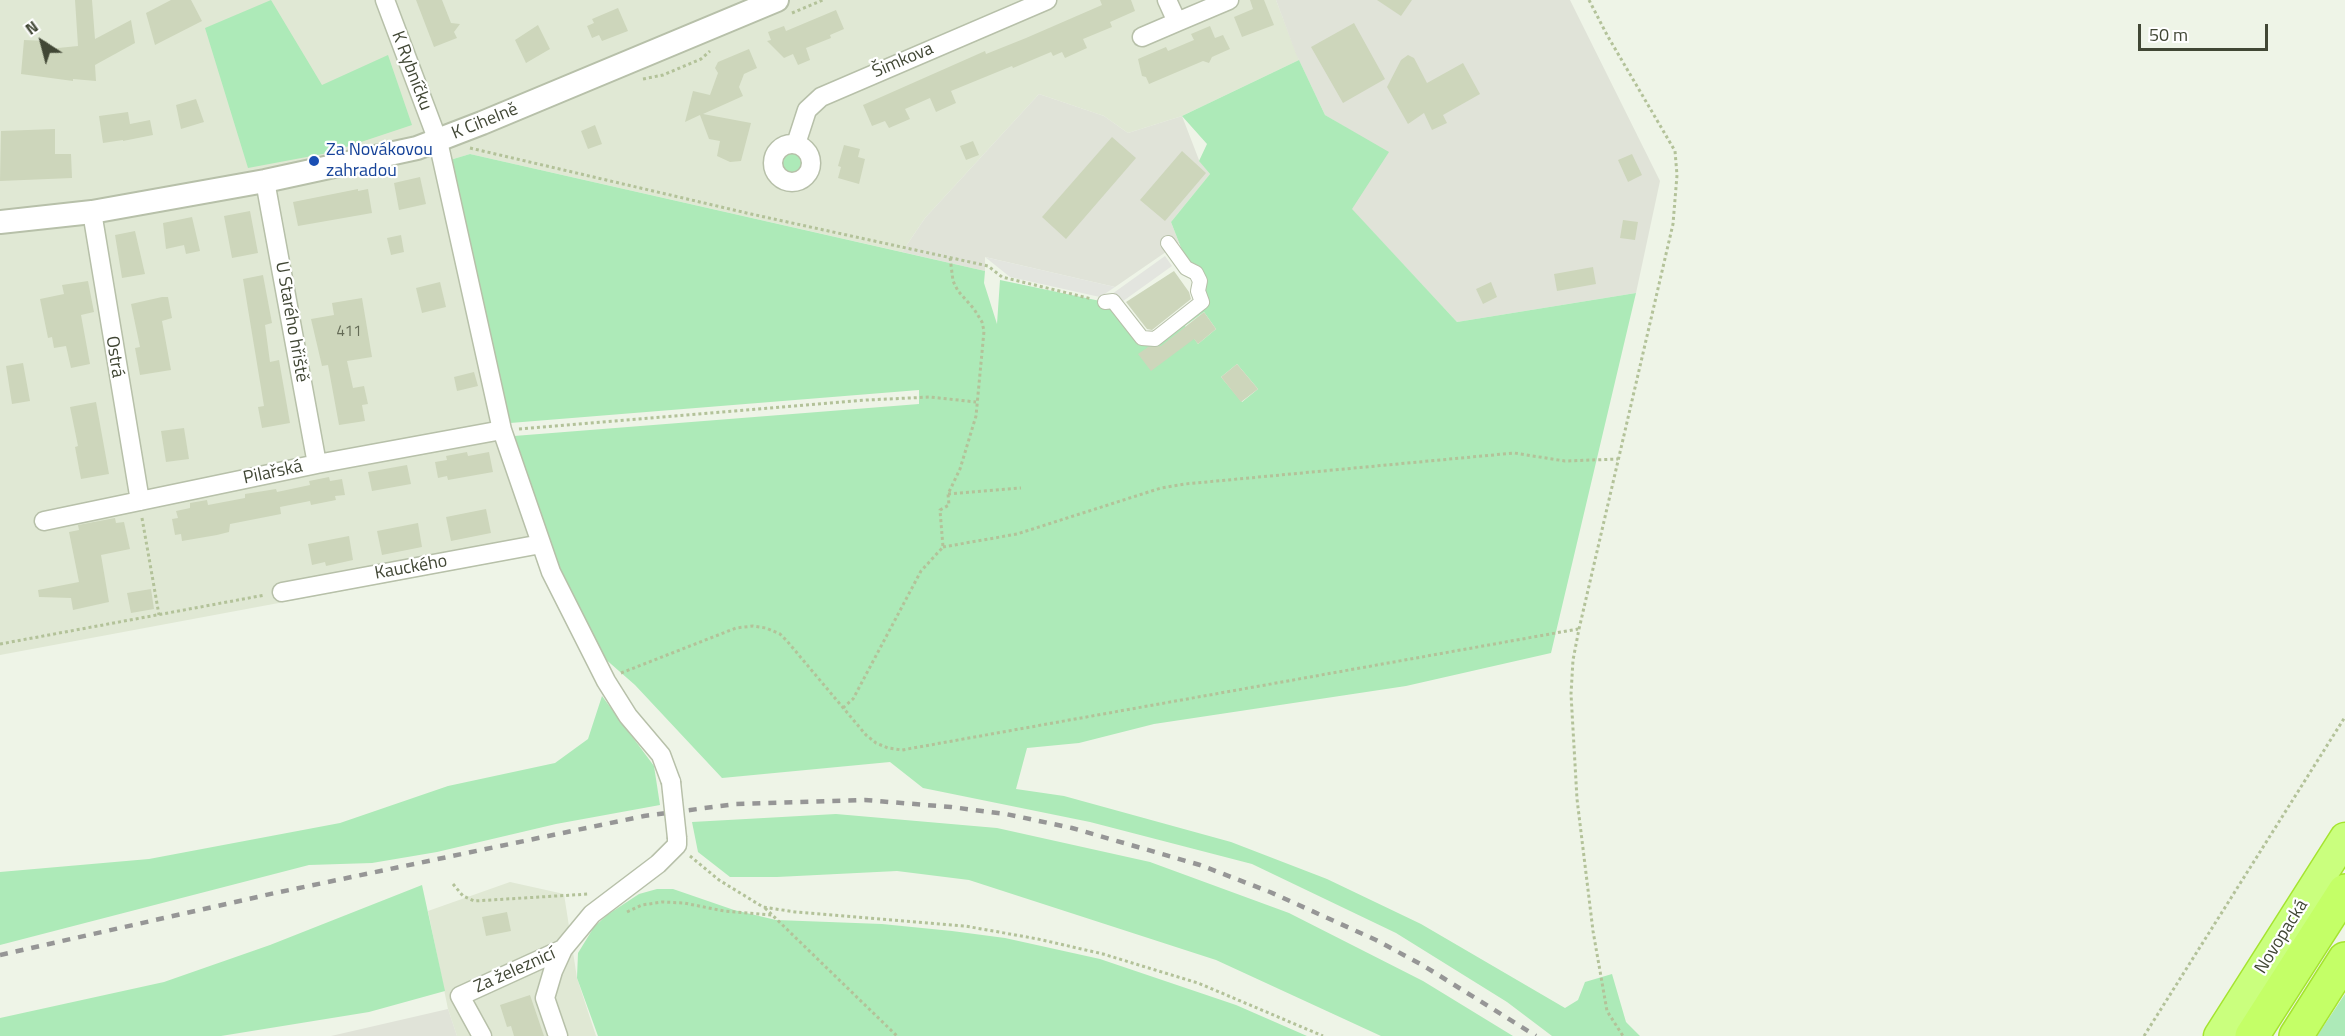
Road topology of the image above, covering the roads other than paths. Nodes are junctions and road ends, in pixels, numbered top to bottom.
1 (385, 0) edge
2 (777, 0) edge
3 (1167, 0) edge
4 (1229, 0) edge
5 (1040, 1) edge
6 (1177, 22) junction
7 (1142, 37) dead end
8 (438, 141) junction
9 (796, 144) dead end
10 (265, 181) junction
11 (92, 212) junction
12 (0, 222) edge
13 (1168, 243) dead end
14 (1105, 302) road end
15 (502, 430) junction
16 (317, 464) junction
17 (140, 501) junction
18 (44, 521) dead end
19 (541, 544) junction
20 (282, 592) road end
21 (2345, 838) edge
22 (2345, 891) edge
23 (563, 950) junction
24 (2345, 959) edge
25 (482, 1036) edge
26 (558, 1036) edge
27 (2219, 1036) edge
28 (2252, 1036) edge
29 (2296, 1036) edge

1 - 8 street, K Rybníčku
2 - 8 street, K Cihelně
3 - 6 street
4 - 6 street
5 - 9 street, Šimkova
6 - 7 street
8 - 10 street, K Cihelně
8 - 15 street
10 - 11 street, K Cihelně
10 - 16 street, U Starého hřiště
11 - 12 street, K Cihelně
11 - 17 street, Ostrá
13 - 14 street
15 - 16 street, Pilařská
15 - 19 street
16 - 17 street, Pilařská
17 - 18 street, Pilařská
19 - 20 street, Kauckého
19 - 23 street, bridge
21 - 27 highway, Novopacká
22 - 28 highway, Novopacká
23 - 25 street, Za železnicí
23 - 26 street, Za železnicí
24 - 29 highway

